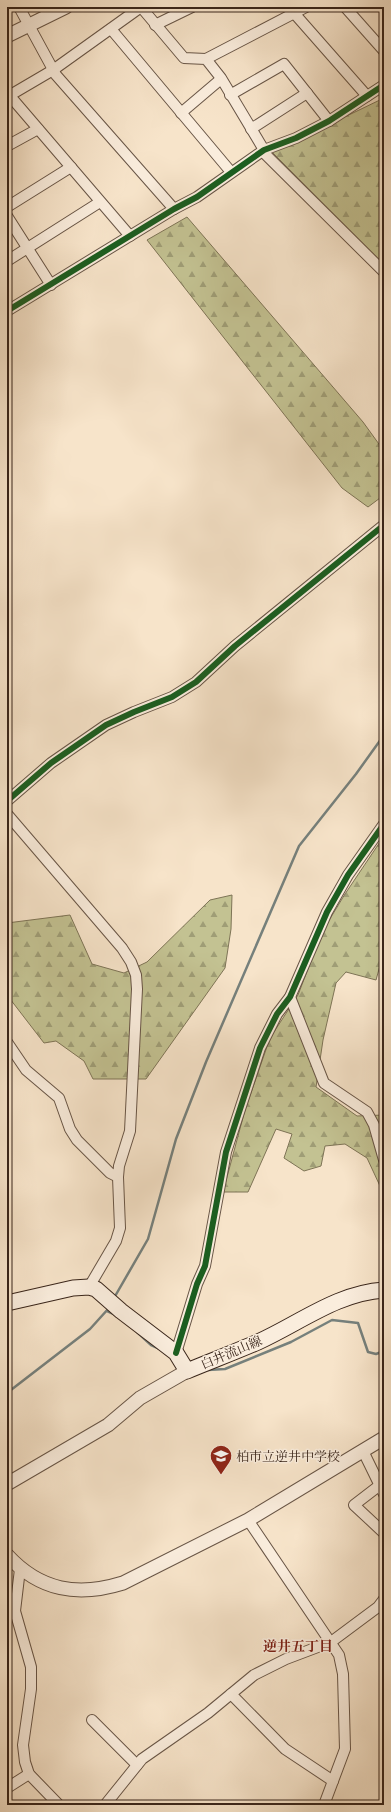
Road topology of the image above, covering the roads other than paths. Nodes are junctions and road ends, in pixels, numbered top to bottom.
1 (19, 7) edge
2 (66, 7) edge
3 (192, 7) edge
4 (306, 7) edge
5 (345, 7) edge
6 (293, 10) edge
7 (155, 25) junction
8 (29, 26) junction
9 (111, 29) junction
10 (7, 36) edge
11 (384, 51) edge
12 (206, 59) junction
13 (53, 70) junction
14 (221, 79) junction
15 (384, 85) edge
16 (307, 93) junction
17 (230, 95) junction
18 (367, 96) junction
19 (8, 97) edge
20 (181, 113) junction
21 (329, 121) junction
22 (38, 129) junction
23 (251, 129) junction
24 (7, 146) edge
25 (263, 151) junction
26 (70, 167) junction
27 (231, 172) junction
28 (100, 202) junction
29 (7, 207) edge
30 (174, 209) junction
31 (7, 216) edge
32 (130, 236) junction
33 (27, 248) junction
34 (7, 261) edge
35 (384, 272) edge
36 (51, 285) junction
37 (7, 311) edge
38 (384, 525) edge
39 (7, 801) edge
40 (7, 814) edge
41 (384, 824) edge
42 (290, 997) junction
43 (7, 1042) edge
44 (384, 1160) edge
45 (118, 1177) junction
46 (90, 1287) junction
47 (384, 1290) edge
48 (7, 1303) edge
49 (176, 1353) junction
50 (187, 1371) junction
51 (384, 1438) edge
52 (363, 1451) junction
53 (7, 1484) edge
54 (382, 1490) edge
55 (248, 1520) junction
56 (384, 1533) edge
57 (7, 1555) edge
58 (20, 1569) junction
59 (384, 1599) edge
60 (330, 1642) junction
61 (231, 1694) junction
62 (92, 1720) dead end
63 (137, 1765) junction
64 (30, 1774) junction
65 (333, 1781) junction
66 (7, 1788) edge
67 (59, 1805) edge
68 (105, 1805) edge
69 (324, 1805) edge

1 - 8 street
2 - 8 street
3 - 7 street
4 - 6 street
5 - 11 street
6 - 12 street
6 - 18 street
7 - 9 street
7 - 12 street
8 - 10 street
8 - 13 street
9 - 13 street
9 - 20 street
12 - 14 street
13 - 19 street
13 - 30 street
14 - 17 street
14 - 20 street
15 - 18 street
16 - 17 street
16 - 21 street
16 - 23 street
17 - 23 street
18 - 21 street
19 - 22 street
20 - 27 street
21 - 25 street
22 - 24 street
22 - 26 street
23 - 25 street
25 - 27 street
25 - 35 street
26 - 28 street
26 - 29 street
27 - 30 street
28 - 32 street
28 - 33 street
30 - 32 street
31 - 33 street
32 - 36 street
33 - 34 street
33 - 36 street
36 - 37 street
38 - 39 street
40 - 45 street
41 - 42 street
42 - 44 street
42 - 49 street
43 - 45 street
45 - 46 street
46 - 48 main road
46 - 49 main road, 白井流山線
47 - 50 main road, 白井流山線
49 - 50 main road, 白井流山線
50 - 53 street
51 - 52 street
52 - 54 street
52 - 55 street
54 - 56 street
55 - 58 street
55 - 60 street
57 - 58 street
58 - 64 street
59 - 60 street
60 - 61 street
60 - 65 street
61 - 63 street
61 - 65 street
62 - 63 street
63 - 68 street
64 - 66 street
64 - 67 street
65 - 69 street

